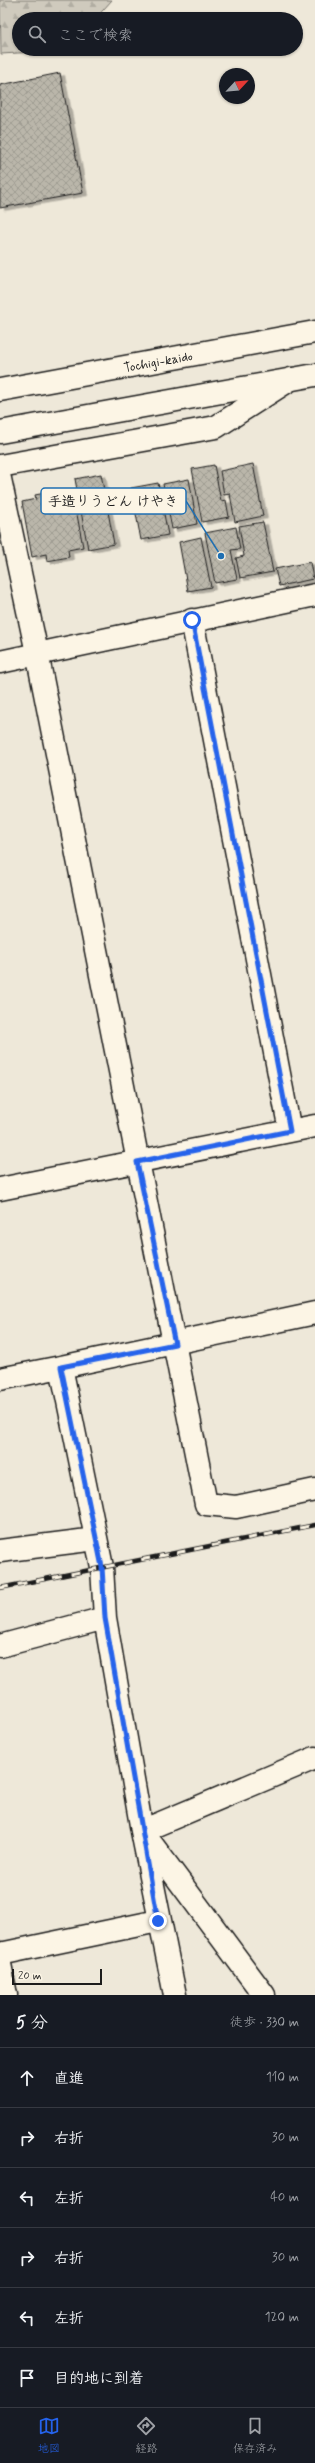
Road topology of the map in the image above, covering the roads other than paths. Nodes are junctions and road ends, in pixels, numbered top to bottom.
1 (315, 332) edge
2 (315, 375) edge
3 (292, 378) junction
4 (0, 390) edge
5 (0, 432) edge
6 (0, 466) edge
7 (0, 480) edge
8 (315, 595) edge
9 (192, 620) junction
10 (37, 653) junction
11 (0, 662) edge
12 (315, 1126) edge
13 (290, 1131) junction
14 (137, 1162) junction
15 (0, 1189) edge
16 (315, 1313) edge
17 (175, 1344) junction
18 (61, 1367) junction
19 (0, 1379) edge
20 (315, 1490) edge
21 (96, 1539) junction
22 (0, 1551) edge
23 (105, 1618) junction
24 (0, 1646) edge
25 (315, 1758) edge
26 (142, 1831) junction
27 (158, 1921) junction
28 (0, 1954) edge
29 (0, 1964) edge
30 (6, 1995) edge
31 (174, 1995) edge
32 (264, 1995) edge

1 - 4 street, Tochigi-kaido
2 - 3 street
3 - 5 street
3 - 6 street
7 - 10 street
8 - 9 street
9 - 10 street
9 - 13 street
10 - 11 street
10 - 14 street
12 - 13 street
13 - 14 street
14 - 15 street
14 - 17 street
16 - 17 street
17 - 18 street
17 - 20 street
18 - 19 street
18 - 21 street
21 - 22 street
21 - 23 street
23 - 24 street
23 - 26 street
25 - 26 street
26 - 27 street
26 - 32 street
27 - 28 street
27 - 31 street
29 - 30 street

